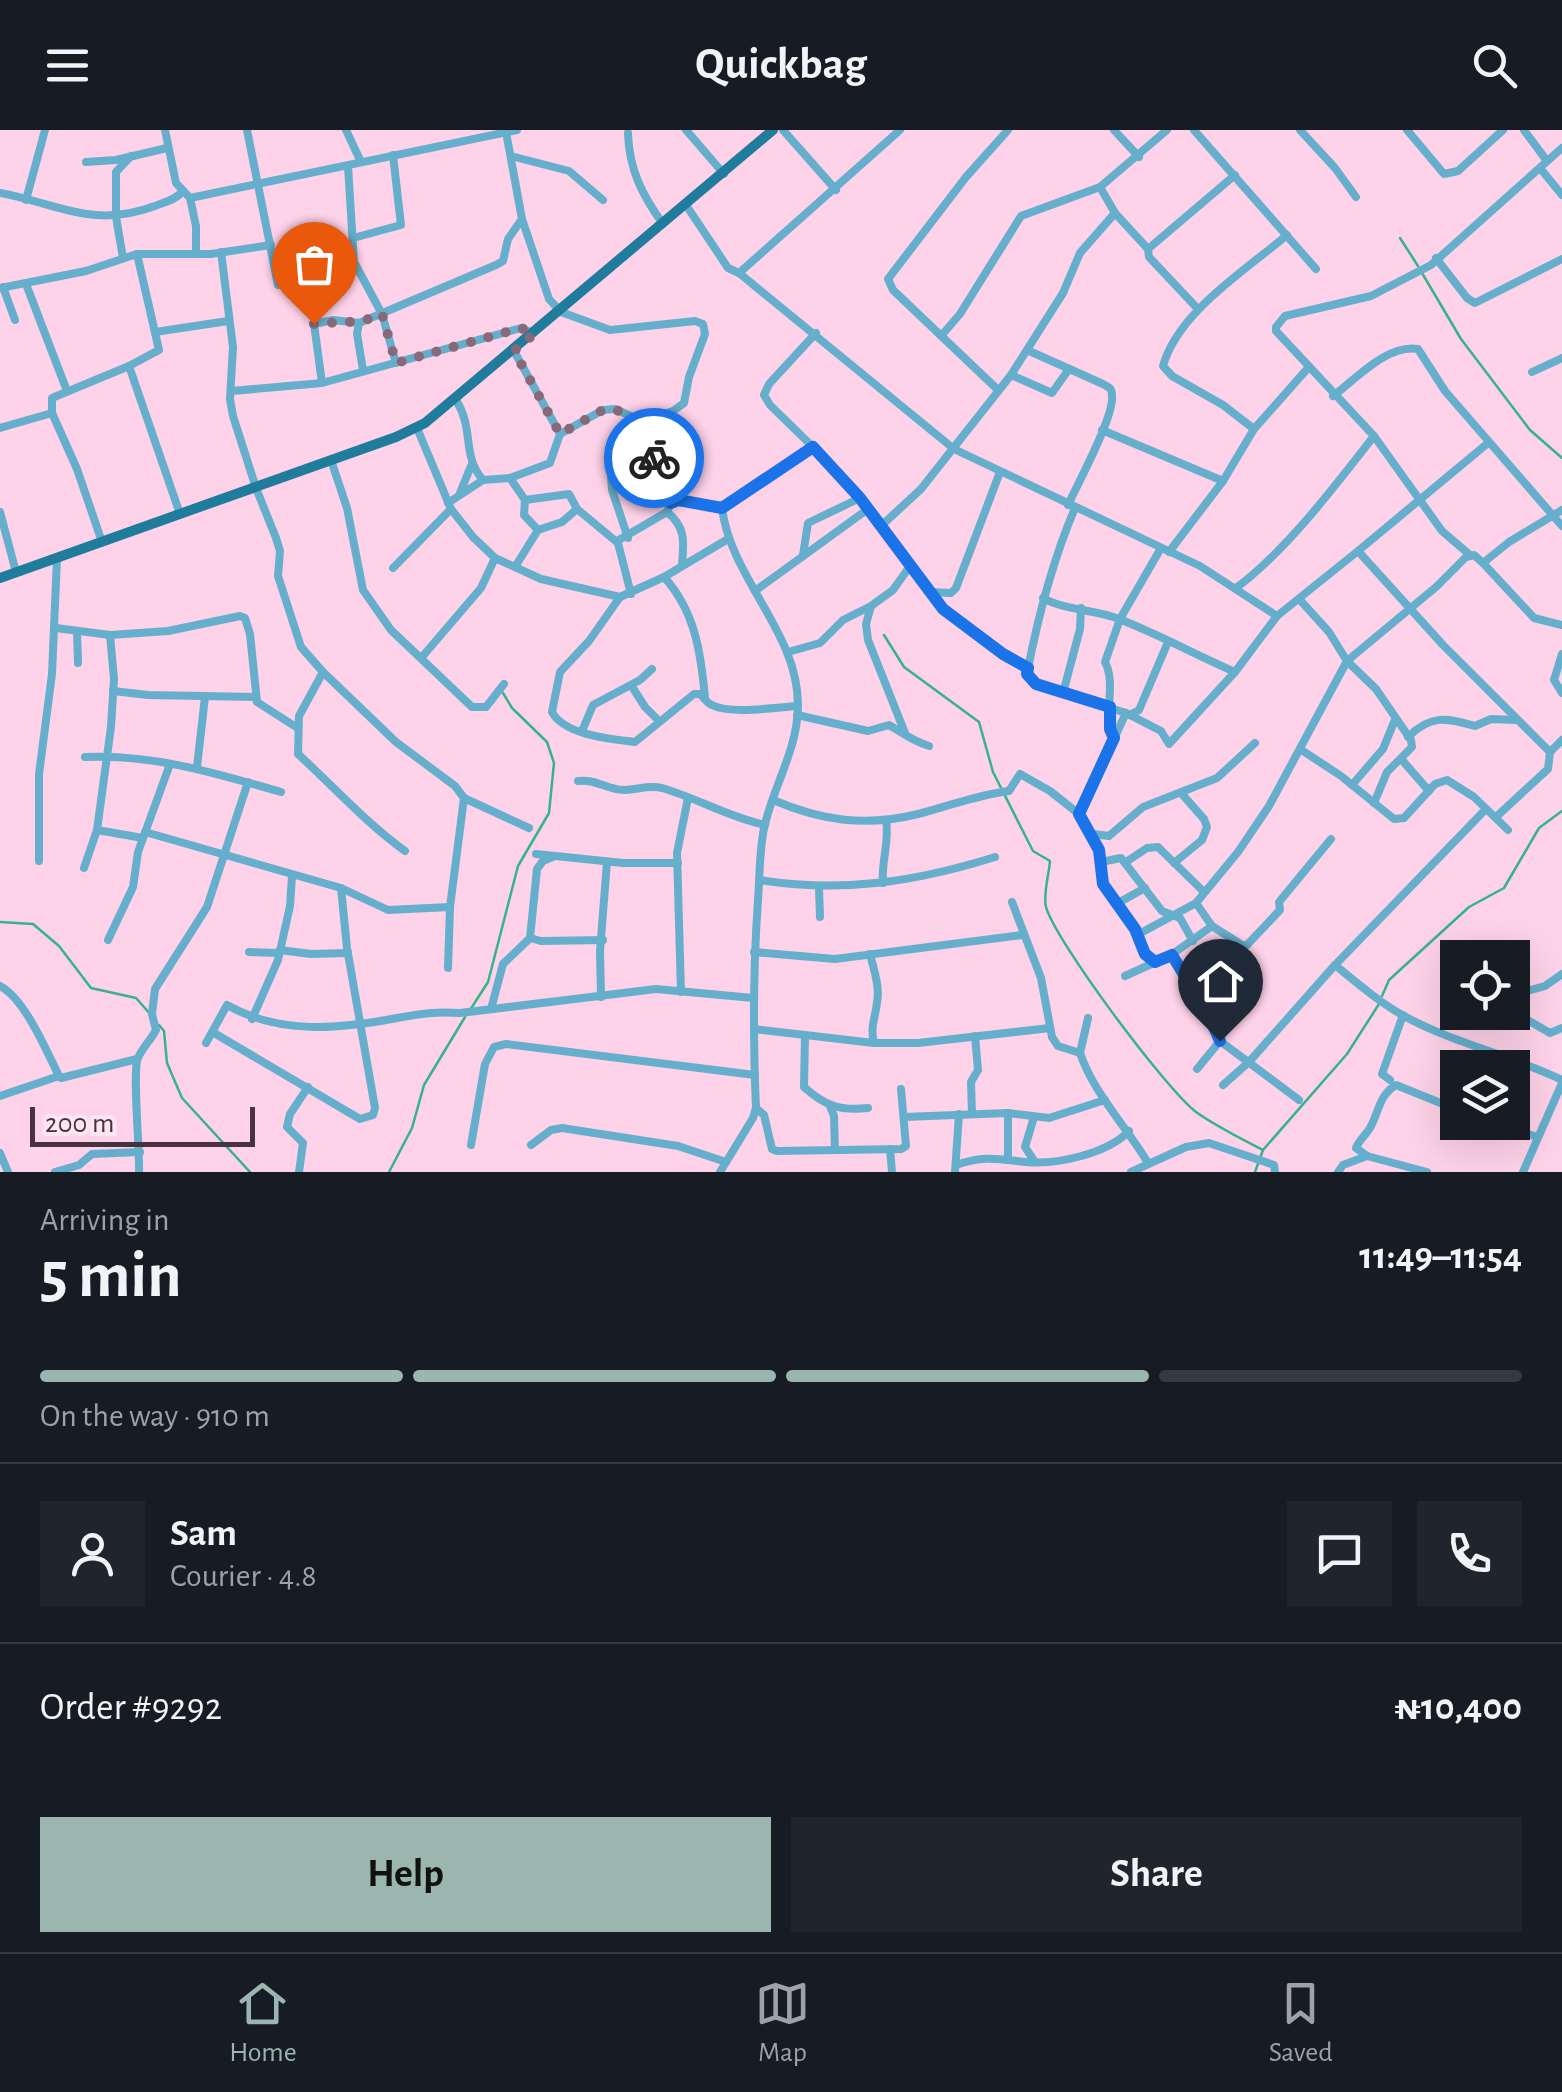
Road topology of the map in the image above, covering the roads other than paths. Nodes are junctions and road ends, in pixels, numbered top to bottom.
1 (45, 130) edge
2 (165, 130) edge
3 (246, 130) edge
4 (346, 130) edge
5 (686, 130) edge
6 (774, 130) edge
7 (783, 130) edge
8 (900, 130) edge
9 (1008, 130) edge
10 (1114, 130) edge
11 (1167, 130) edge
12 (1194, 130) edge
13 (1300, 130) edge
14 (1407, 130) edge
15 (1503, 130) edge
16 (1524, 130) edge
17 (512, 131) edge
18 (630, 131) edge
19 (167, 148) junction
20 (1562, 148) edge
21 (393, 155) junction
22 (132, 156) junction
23 (511, 156) junction
24 (1139, 157) junction
25 (86, 162) dead end
26 (361, 162) junction
27 (1544, 164) junction
28 (348, 166) junction
29 (724, 174) junction
30 (1235, 175) junction
31 (258, 183) junction
32 (1100, 188) junction
33 (836, 190) junction
34 (0, 193) edge
35 (186, 195) junction
36 (1562, 195) edge
37 (1356, 197) dead end
38 (26, 200) junction
39 (603, 200) dead end
40 (686, 205) junction
41 (1115, 213) junction
42 (116, 217) junction
43 (522, 219) junction
44 (663, 224) junction
45 (1287, 235) junction
46 (353, 238) junction
47 (271, 245) junction
48 (1148, 249) junction
49 (221, 252) junction
50 (196, 253) junction
51 (137, 254) junction
52 (123, 258) junction
53 (1562, 259) edge
54 (1434, 262) junction
55 (1316, 269) dead end
56 (739, 272) junction
57 (26, 284) junction
58 (278, 285) dead end
59 (2, 288) edge
60 (1197, 308) junction
61 (561, 312) junction
62 (382, 314) junction
63 (15, 320) dead end
64 (228, 321) junction
65 (360, 324) junction
66 (155, 332) junction
67 (816, 333) junction
68 (534, 334) junction
69 (941, 336) junction
70 (1027, 350) junction
71 (514, 351) junction
72 (1562, 358) edge
73 (396, 363) junction
74 (130, 366) junction
75 (1308, 368) junction
76 (1069, 369) junction
77 (363, 370) junction
78 (1532, 372) dead end
79 (1011, 374) junction
80 (322, 383) junction
81 (997, 389) junction
82 (232, 390) junction
83 (66, 391) junction
84 (1334, 396) junction
85 (456, 400) junction
86 (0, 414) edge
87 (52, 414) junction
88 (642, 421) junction
89 (2, 426) edge
90 (417, 428) junction
91 (1254, 428) junction
92 (1102, 430) junction
93 (560, 434) junction
94 (1374, 436) junction
95 (1488, 443) junction
96 (813, 447) junction
97 (954, 450) junction
98 (330, 460) junction
99 (471, 466) junction
100 (1000, 472) junction
101 (610, 474) dead end
102 (510, 478) junction
103 (483, 480) junction
104 (1223, 481) junction
105 (256, 488) junction
106 (458, 497) junction
107 (860, 498) junction
108 (526, 500) junction
109 (1418, 500) junction
110 (449, 506) junction
111 (1072, 506) junction
112 (576, 508) junction
113 (669, 508) junction
114 (722, 508) junction
115 (868, 509) junction
116 (1562, 510) edge
117 (0, 512) edge
118 (180, 514) junction
119 (1551, 517) junction
120 (881, 526) junction
121 (1562, 526) edge
122 (538, 530) junction
123 (628, 538) junction
124 (728, 539) junction
125 (617, 541) junction
126 (102, 542) junction
127 (1165, 550) junction
128 (1358, 551) junction
129 (803, 554) junction
130 (1470, 554) junction
131 (57, 558) junction
132 (495, 558) junction
133 (1483, 562) junction
134 (682, 564) junction
135 (910, 566) junction
136 (515, 567) junction
137 (393, 568) dead end
138 (16, 572) junction
139 (664, 576) junction
140 (0, 578) edge
141 (1236, 588) junction
142 (755, 590) junction
143 (930, 592) junction
144 (631, 594) junction
145 (620, 597) junction
146 (1043, 598) junction
147 (1300, 600) junction
148 (871, 606) junction
149 (1081, 608) junction
150 (1410, 608) junction
151 (1277, 616) junction
152 (1120, 620) junction
153 (1562, 625) edge
154 (56, 628) junction
155 (77, 632) junction
156 (110, 634) junction
157 (1168, 642) junction
158 (788, 652) junction
159 (1562, 654) edge
160 (422, 656) junction
161 (1347, 660) junction
162 (78, 663) dead end
163 (1028, 668) junction
164 (652, 669) dead end
165 (322, 672) junction
166 (1235, 672) junction
167 (504, 684) dead end
168 (631, 685) junction
169 (113, 691) junction
170 (1562, 692) edge
171 (1063, 693) junction
172 (254, 696) junction
173 (205, 697) junction
174 (704, 698) junction
175 (1110, 707) junction
176 (798, 711) junction
177 (1128, 714) junction
178 (1394, 717) junction
179 (1517, 720) junction
180 (659, 721) junction
181 (296, 726) junction
182 (582, 731) junction
183 (904, 733) junction
184 (1408, 737) junction
185 (1114, 738) junction
186 (1562, 740) edge
187 (1256, 744) dead end
188 (928, 746) dead end
189 (1300, 749) junction
190 (1550, 752) junction
191 (105, 756) junction
192 (85, 757) dead end
193 (1402, 760) junction
194 (1562, 763) edge
195 (170, 764) junction
196 (197, 767) junction
197 (578, 781) dead end
198 (248, 782) junction
199 (1352, 785) junction
200 (1429, 791) junction
201 (281, 792) dead end
202 (1182, 794) junction
203 (464, 798) junction
204 (688, 798) junction
205 (773, 800) junction
206 (1374, 803) junction
207 (1486, 810) junction
208 (1079, 814) junction
209 (1496, 817) junction
210 (886, 820) junction
211 (764, 825) junction
212 (529, 828) dead end
213 (97, 830) junction
214 (1508, 830) dead end
215 (1093, 834) junction
216 (144, 835) junction
217 (1331, 839) dead end
218 (405, 851) dead end
219 (536, 854) dead end
220 (225, 855) junction
221 (555, 856) junction
222 (995, 857) dead end
223 (39, 861) dead end
224 (607, 862) junction
225 (1101, 862) junction
226 (1126, 862) junction
227 (678, 863) junction
228 (1174, 863) junction
229 (84, 868) dead end
230 (292, 876) junction
231 (759, 880) junction
232 (883, 882) junction
233 (340, 888) junction
234 (819, 888) junction
235 (1145, 888) junction
236 (1204, 892) junction
237 (1012, 902) dead end
238 (1196, 902) junction
239 (1118, 904) junction
240 (450, 907) junction
241 (1174, 914) junction
242 (820, 918) dead end
243 (1212, 926) junction
244 (1022, 935) junction
245 (1137, 935) junction
246 (530, 938) junction
247 (108, 940) dead end
248 (603, 940) junction
249 (1193, 941) junction
250 (249, 952) dead end
251 (279, 952) junction
252 (754, 952) junction
253 (348, 953) junction
254 (870, 954) junction
255 (1172, 955) junction
256 (1155, 962) junction
257 (1335, 966) junction
258 (448, 968) dead end
259 (1562, 974) edge
260 (1125, 976) dead end
261 (0, 986) edge
262 (1530, 990) edge
263 (681, 992) junction
264 (601, 997) junction
265 (754, 998) junction
266 (491, 1009) junction
267 (1403, 1015) junction
268 (1088, 1018) dead end
269 (252, 1019) junction
270 (1530, 1021) edge
271 (359, 1024) junction
272 (1050, 1028) junction
273 (1562, 1028) edge
274 (754, 1030) junction
275 (214, 1033) junction
276 (975, 1036) junction
277 (806, 1037) junction
278 (1220, 1041) junction
279 (874, 1043) junction
280 (206, 1044) dead end
281 (1079, 1048) junction
282 (137, 1058) junction
283 (1249, 1062) junction
284 (119, 1064) junction
285 (1197, 1069) dead end
286 (135, 1070) junction
287 (754, 1074) junction
288 (59, 1076) junction
289 (1390, 1080) dead end
290 (1562, 1082) edge
291 (1223, 1085) dead end
292 (308, 1087) junction
293 (900, 1089) dead end
294 (0, 1096) edge
295 (1105, 1100) junction
296 (1300, 1100) dead end
297 (1440, 1103) edge
298 (830, 1106) junction
299 (756, 1108) junction
300 (868, 1108) dead end
301 (1008, 1113) junction
302 (959, 1114) junction
303 (972, 1114) junction
304 (904, 1117) junction
305 (1034, 1117) junction
306 (1129, 1131) junction
307 (1530, 1135) edge
308 (1537, 1137) junction
309 (471, 1145) dead end
310 (531, 1145) dead end
311 (890, 1149) junction
312 (835, 1150) junction
313 (140, 1152) junction
314 (1367, 1156) junction
315 (1, 1158) edge
316 (1008, 1158) junction
317 (1035, 1162) junction
318 (1148, 1163) junction
319 (955, 1168) edge
320 (724, 1169) edge
321 (66, 1170) edge
322 (8, 1172) edge
323 (55, 1172) edge
324 (139, 1172) edge
325 (298, 1172) edge
326 (892, 1172) edge
327 (1130, 1172) edge
328 (1275, 1172) edge
329 (1338, 1172) edge
330 (1427, 1172) edge
331 (1524, 1172) edge

1 - 38 street
2 - 19 street
3 - 31 street
4 - 26 street
5 - 29 street
6 - 29 main road
7 - 33 street
8 - 33 street
9 - 69 street
10 - 24 street
11 - 24 street
12 - 30 street
13 - 37 street
14 - 15 street
16 - 27 street
17 - 21 street
17 - 23 street
18 - 44 street
19 - 22 street
19 - 35 street
20 - 27 street
21 - 26 street
21 - 46 street
22 - 25 street
22 - 42 street
23 - 39 street
23 - 43 street
24 - 32 street
26 - 28 street
27 - 36 street
27 - 54 street
28 - 31 street
28 - 46 street
29 - 40 main road
30 - 45 street
30 - 48 street
31 - 35 street
31 - 47 street
32 - 41 street
32 - 69 street
33 - 56 street
34 - 38 street
35 - 42 street
35 - 50 street
38 - 42 street
40 - 44 main road
40 - 56 street
41 - 48 street
41 - 70 street
42 - 52 street
43 - 61 street
43 - 62 street
44 - 61 main road
45 - 55 street
45 - 60 street
46 - 62 street
47 - 49 street
47 - 58 street
48 - 60 street
49 - 50 street
49 - 64 street
50 - 51 street
51 - 52 street
51 - 66 street
52 - 57 street
53 - 54 street
54 - 75 street
56 - 67 street
57 - 59 street
57 - 83 street
59 - 63 street
60 - 91 street
61 - 68 main road
61 - 88 street
62 - 65 street
62 - 73 street
64 - 66 street
64 - 82 street
65 - 77 street
65 - 80 street
66 - 74 street
67 - 96 street
67 - 97 street
68 - 71 main road
68 - 73 street
69 - 81 street
70 - 76 street
70 - 79 street
71 - 85 main road
71 - 93 street
72 - 78 street
73 - 77 street
74 - 83 street
74 - 118 street
75 - 84 street
75 - 91 street
76 - 79 street
76 - 92 street
77 - 80 street
79 - 81 street
80 - 82 street
81 - 97 street
82 - 105 street
83 - 87 street
84 - 94 street
84 - 95 street
85 - 90 main road
85 - 99 street
86 - 89 street
87 - 89 street
87 - 126 street
88 - 93 street
88 - 113 street
90 - 98 main road
90 - 110 street
91 - 104 street
92 - 104 street
92 - 111 street
93 - 102 street
94 - 109 street
94 - 141 street
95 - 109 street
95 - 119 street
96 - 107 street
96 - 114 street
97 - 100 street
97 - 120 street
98 - 105 main road
98 - 160 street
99 - 103 street
99 - 106 street
100 - 111 street
100 - 143 street
101 - 123 street
102 - 103 street
102 - 108 street
103 - 106 street
104 - 127 street
105 - 118 main road
105 - 165 street
106 - 110 street
107 - 115 street
107 - 129 street
108 - 112 street
108 - 122 street
109 - 128 street
109 - 130 street
110 - 132 street
110 - 137 street
111 - 127 street
111 - 146 street
112 - 122 street
112 - 125 street
113 - 114 street
113 - 123 street
113 - 134 street
114 - 124 street
115 - 120 street
115 - 129 street
116 - 119 street
117 - 138 street
118 - 126 main road
119 - 121 street
119 - 133 street
120 - 135 street
122 - 136 street
123 - 125 street
124 - 134 street
124 - 142 street
125 - 144 street
126 - 131 main road
127 - 141 street
127 - 152 street
128 - 147 street
128 - 150 street
129 - 142 street
130 - 133 street
130 - 150 street
131 - 138 main road
131 - 154 street
132 - 136 street
132 - 160 street
133 - 153 street
134 - 139 street
135 - 143 street
135 - 148 street
136 - 145 street
138 - 140 main road
139 - 144 street
139 - 174 street
141 - 151 street
142 - 158 street
143 - 163 street
144 - 145 street
145 - 182 street
146 - 149 street
146 - 163 street
147 - 151 street
147 - 161 street
148 - 158 street
148 - 183 street
149 - 152 street
149 - 171 street
150 - 161 street
150 - 179 street
151 - 166 street
152 - 157 street
152 - 175 street
154 - 155 street
154 - 223 street
155 - 156 street
155 - 162 street
156 - 169 street
156 - 172 street
157 - 166 street
157 - 177 street
158 - 176 street
159 - 170 street
160 - 167 street
161 - 178 street
161 - 189 street
163 - 171 street
164 - 168 street
165 - 181 street
165 - 203 street
166 - 177 street
168 - 180 street
168 - 182 street
169 - 173 street
169 - 191 street
171 - 175 street
172 - 173 street
172 - 181 street
173 - 196 street
174 - 176 street
174 - 180 street
175 - 177 street
175 - 185 street
176 - 183 street
176 - 205 street
177 - 185 street
178 - 184 street
178 - 199 street
179 - 184 street
179 - 190 street
180 - 182 street
181 - 218 street
183 - 188 street
184 - 193 street
185 - 208 street
186 - 190 street
187 - 202 street
189 - 199 street
189 - 236 street
190 - 194 street
190 - 209 street
191 - 192 street
191 - 195 street
191 - 213 street
193 - 200 street
193 - 206 street
195 - 196 street
195 - 216 street
196 - 198 street
197 - 204 street
198 - 201 street
198 - 220 street
199 - 206 street
200 - 206 street
200 - 207 street
202 - 215 street
202 - 228 street
203 - 212 street
203 - 240 street
204 - 211 street
204 - 227 street
205 - 210 street
205 - 211 street
207 - 209 street
207 - 257 street
208 - 210 street
208 - 215 street
209 - 214 street
210 - 232 street
211 - 231 street
213 - 216 street
213 - 229 street
215 - 225 street
216 - 220 street
216 - 247 street
217 - 243 street
219 - 221 street
220 - 230 street
220 - 282 street
221 - 224 street
221 - 246 street
222 - 232 street
224 - 227 street
224 - 248 street
225 - 226 street
225 - 239 street
226 - 228 street
226 - 235 street
227 - 263 street
228 - 236 street
230 - 233 street
230 - 251 street
231 - 234 street
231 - 252 street
232 - 234 street
233 - 240 street
233 - 253 street
234 - 242 street
235 - 239 street
235 - 241 street
236 - 238 street
237 - 244 street
238 - 241 street
238 - 243 street
239 - 245 street
240 - 258 street
241 - 245 street
241 - 249 street
243 - 249 street
244 - 254 street
244 - 272 street
245 - 256 street
246 - 248 street
246 - 266 street
248 - 264 street
249 - 255 street
250 - 251 street
251 - 253 street
251 - 269 street
252 - 254 street
252 - 265 street
253 - 271 street
254 - 279 street
255 - 256 street
255 - 278 street
256 - 260 street
257 - 267 street
257 - 283 street
259 - 262 street
261 - 288 street
263 - 264 street
263 - 265 street
264 - 266 street
265 - 274 street
266 - 271 street
267 - 289 street
267 - 290 street
268 - 281 street
269 - 271 street
269 - 275 street
270 - 273 street
271 - 292 street
272 - 276 street
272 - 281 street
274 - 277 street
274 - 287 street
275 - 280 street
275 - 292 street
276 - 279 street
276 - 303 street
277 - 279 street
277 - 298 street
278 - 283 street
278 - 285 street
281 - 295 street
282 - 284 street
282 - 286 street
283 - 291 street
283 - 296 street
284 - 286 street
284 - 288 street
286 - 313 street
287 - 299 street
287 - 309 street
288 - 294 street
290 - 308 street
292 - 325 street
293 - 304 street
295 - 305 street
295 - 306 street
297 - 314 street
298 - 300 street
298 - 312 street
299 - 312 street
299 - 320 street
301 - 303 street
301 - 305 street
301 - 316 street
302 - 303 street
302 - 304 street
302 - 319 street
304 - 311 street
305 - 317 street
306 - 317 street
306 - 318 street
307 - 308 street
308 - 331 street
310 - 320 street
311 - 312 street
311 - 326 street
313 - 321 street
313 - 324 street
314 - 329 street
314 - 330 street
315 - 322 street
316 - 317 street
316 - 319 street
318 - 327 street
318 - 328 street
321 - 323 street

